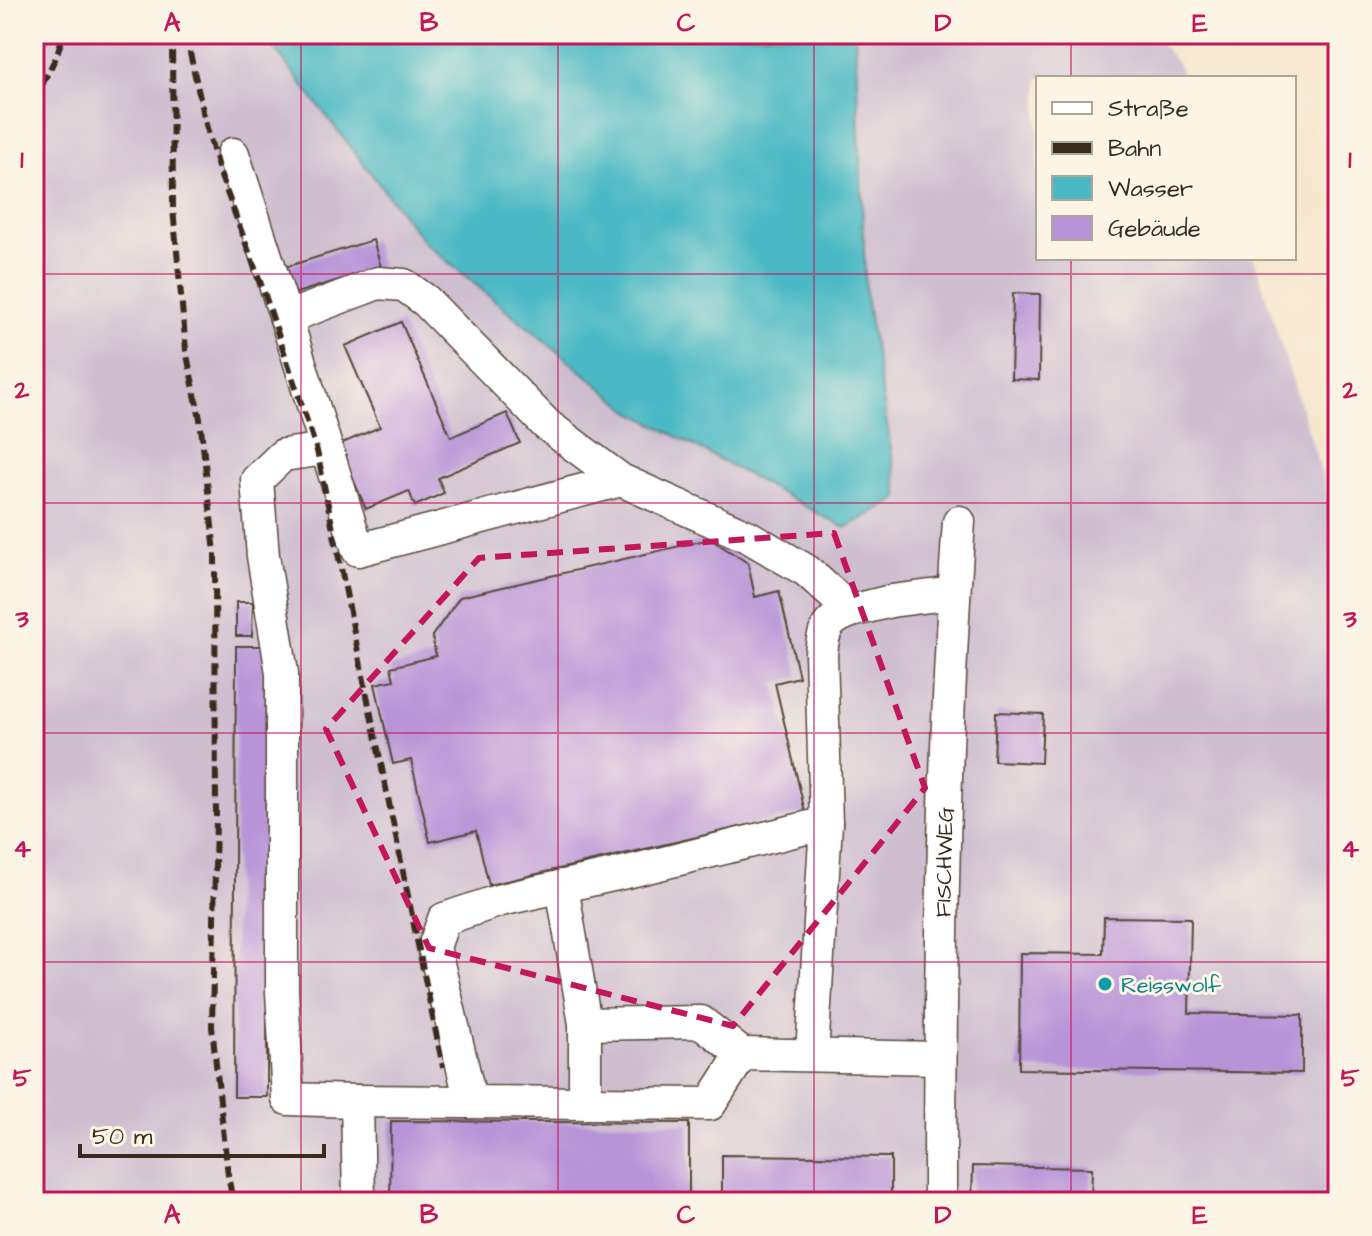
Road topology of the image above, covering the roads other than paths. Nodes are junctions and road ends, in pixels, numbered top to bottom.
1 (233, 154) dead end
2 (286, 318) junction
3 (326, 449) junction
4 (621, 480) junction
5 (959, 522) dead end
6 (954, 593) junction
7 (851, 611) junction
8 (826, 823) junction
9 (562, 886) junction
10 (585, 1024) junction
11 (742, 1054) junction
12 (812, 1055) junction
13 (940, 1058) junction
14 (357, 1101) junction
15 (471, 1102) junction
16 (585, 1102) junction
17 (359, 1202) edge
18 (940, 1202) edge

1 - 2 street
2 - 3 street
2 - 4 street
3 - 4 street
3 - 14 street
4 - 7 street
5 - 6 street, FISCHWEG
6 - 7 street
6 - 13 street, FISCHWEG
7 - 8 street
8 - 9 street
8 - 12 street
9 - 10 street
9 - 15 street
10 - 11 street
10 - 16 street
11 - 12 street
11 - 16 street
12 - 13 street
13 - 18 street, FISCHWEG
14 - 15 street
14 - 17 street
15 - 16 street

